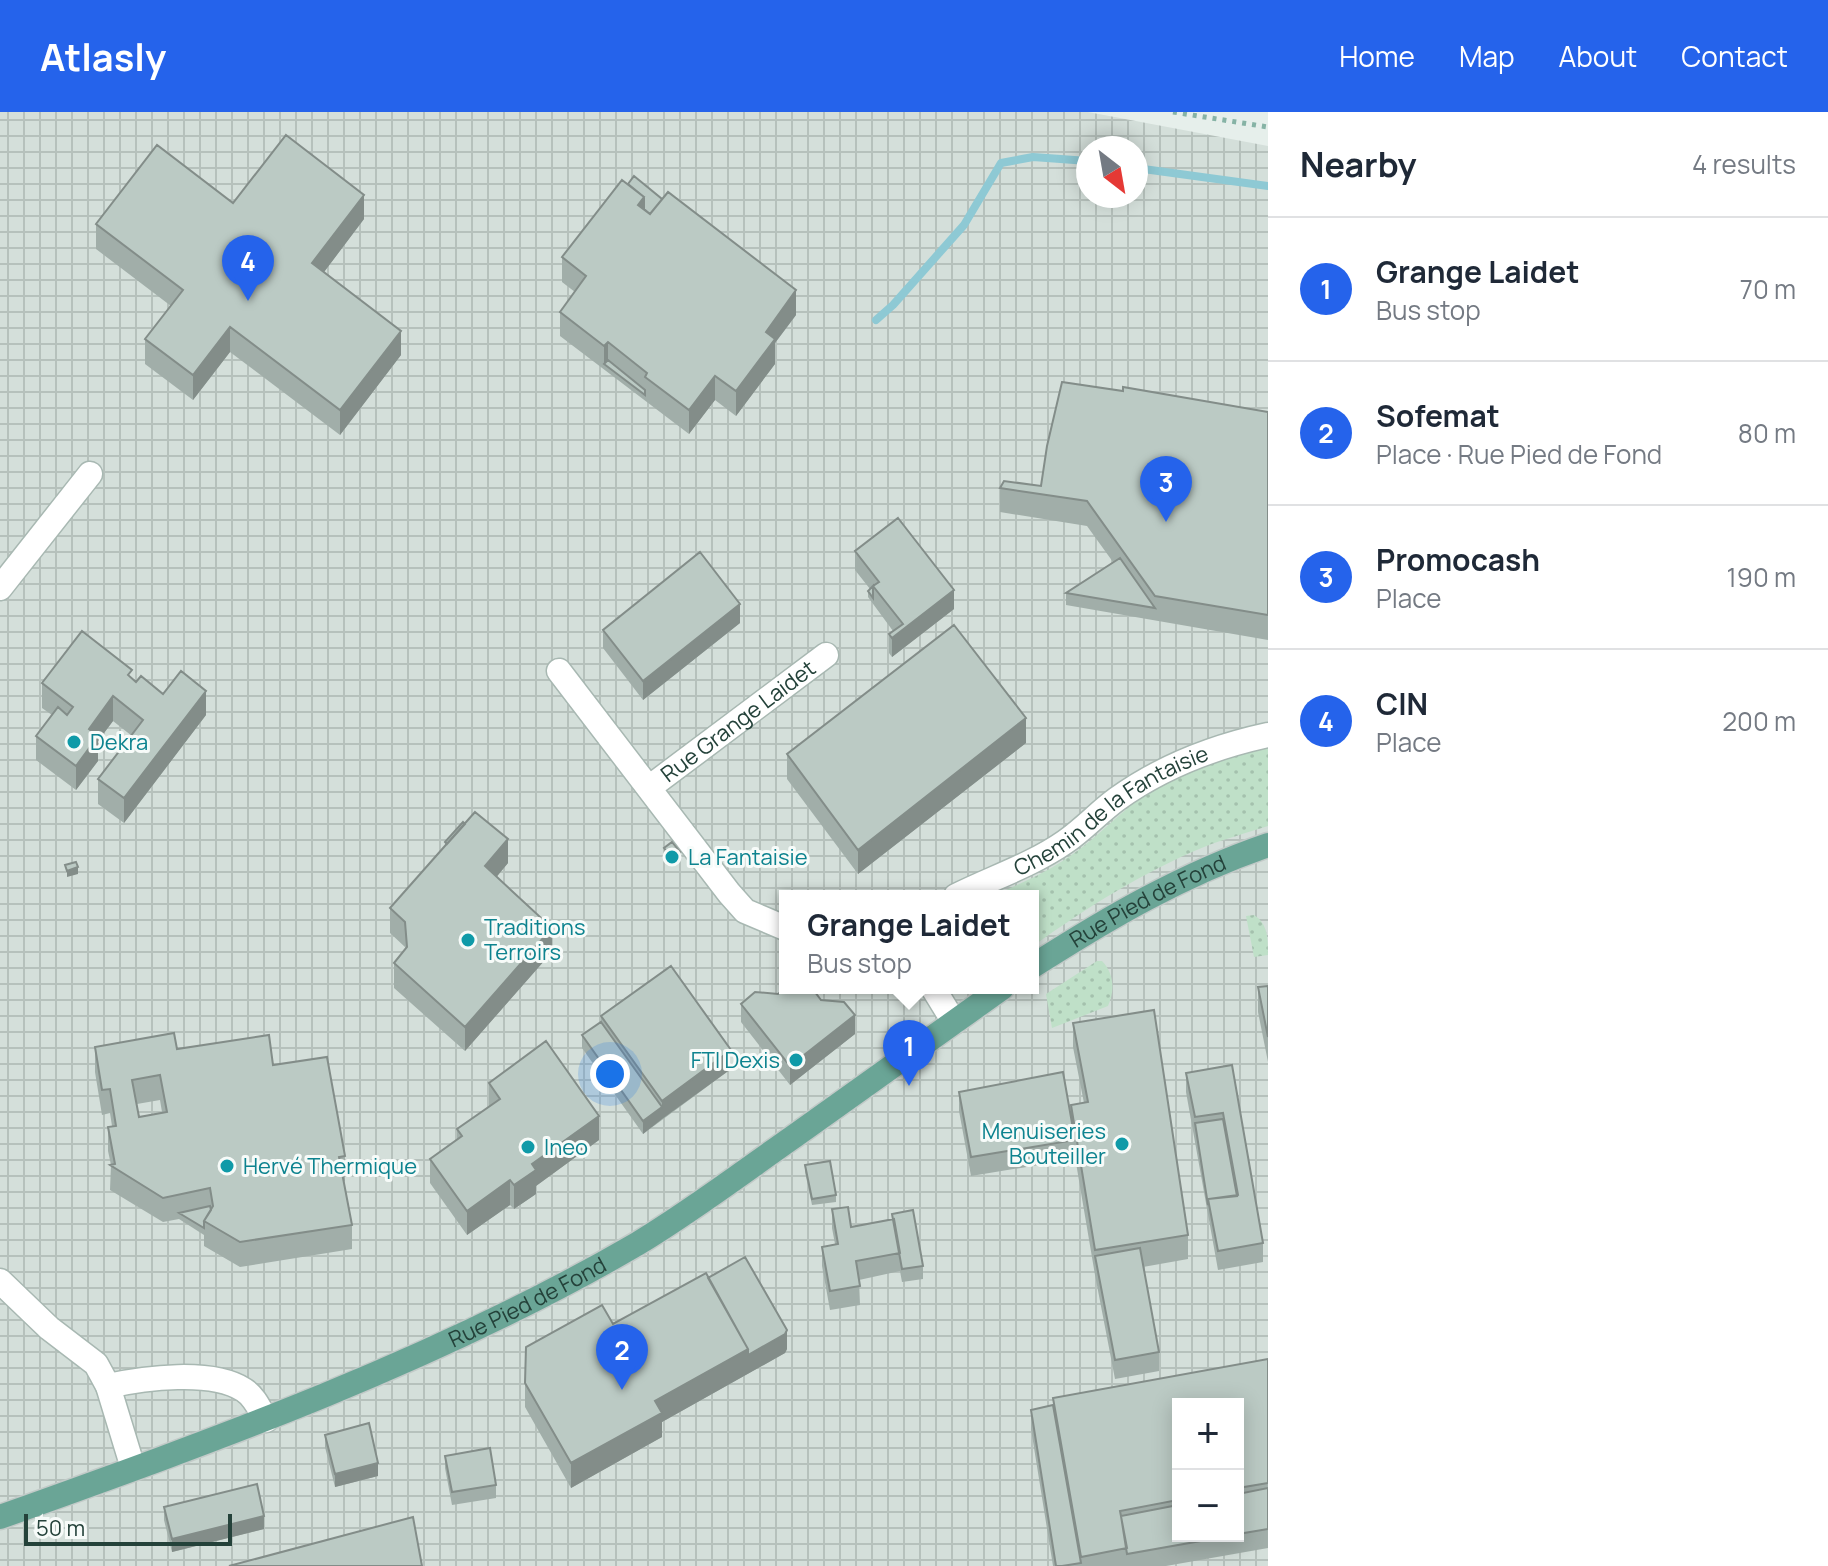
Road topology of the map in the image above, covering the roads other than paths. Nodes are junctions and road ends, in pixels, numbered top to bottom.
1 (90, 474) dead end
2 (0, 588) edge
3 (826, 655) dead end
4 (559, 671) dead end
5 (1268, 735) edge
6 (650, 787) junction
7 (1268, 845) edge
8 (969, 890) edge
9 (779, 925) edge
10 (1039, 962) edge
11 (937, 994) edge
12 (994, 994) edge
13 (954, 1022) junction
14 (0, 1281) edge
15 (108, 1386) junction
16 (266, 1420) junction
17 (133, 1468) junction
18 (0, 1517) edge

1 - 2 street
3 - 6 street, Rue Grange Laidet
4 - 6 street, Rue Grange Laidet
5 - 8 street, Chemin de la Fantaisie
6 - 9 street, Rue Grange Laidet
7 - 10 main road, Rue Pied de Fond
11 - 13 street
12 - 13 main road, Rue Pied de Fond
13 - 16 main road, Rue Pied de Fond
14 - 15 street
15 - 16 street
15 - 17 street
16 - 17 main road, Rue Pied de Fond
17 - 18 main road, Rue Pied de Fond

